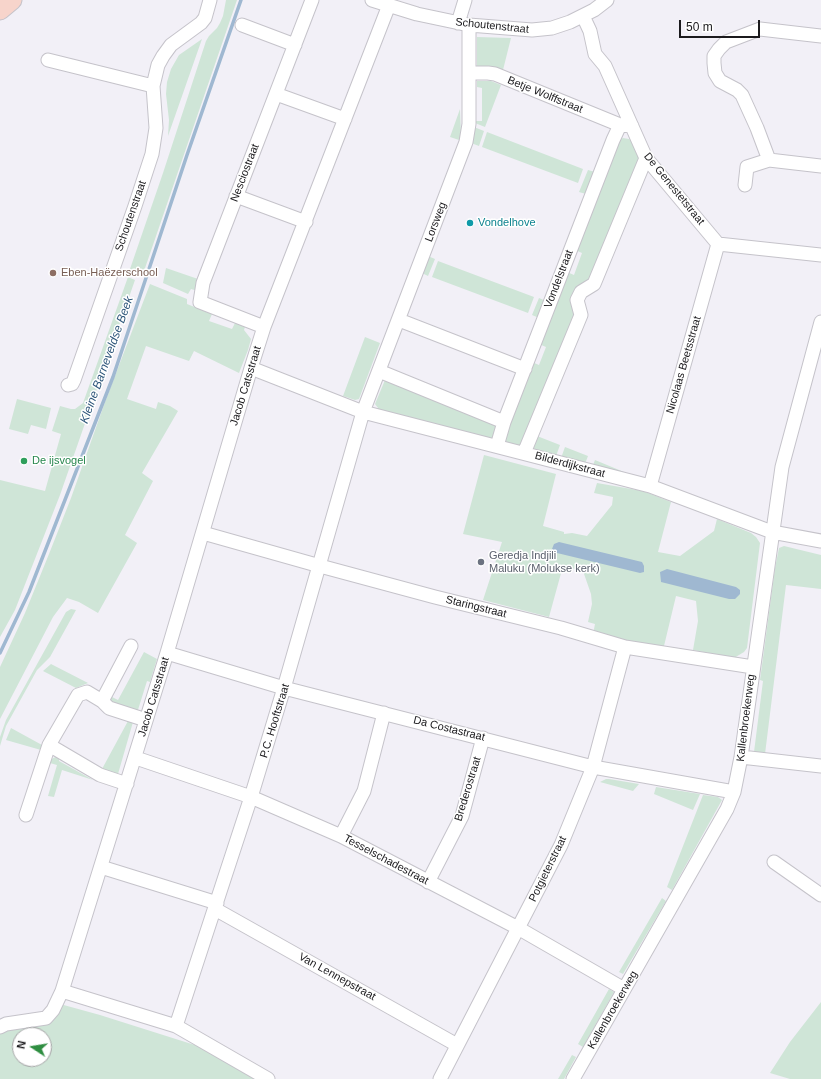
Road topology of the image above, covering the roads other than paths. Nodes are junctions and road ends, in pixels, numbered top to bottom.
1 (12, 0) edge
2 (210, 0) edge
3 (312, 0) edge
4 (372, 0) edge
5 (465, 0) edge
6 (607, 0) edge
7 (389, 5) junction
8 (0, 10) edge
9 (583, 16) junction
10 (463, 24) junction
11 (242, 25) dead end
12 (821, 36) edge
13 (295, 45) junction
14 (48, 60) dead end
15 (469, 73) junction
16 (153, 86) junction
17 (276, 94) junction
18 (346, 120) junction
19 (626, 126) junction
20 (646, 158) junction
21 (769, 160) junction
22 (821, 166) edge
23 (746, 185) dead end
24 (236, 196) junction
25 (306, 222) junction
26 (718, 244) junction
27 (821, 255) edge
28 (399, 320) junction
29 (821, 322) edge
30 (264, 327) junction
31 (251, 368) junction
32 (525, 370) junction
33 (379, 371) junction
34 (68, 385) dead end
35 (364, 412) junction
36 (504, 422) junction
37 (497, 446) junction
38 (524, 453) junction
39 (650, 486) junction
40 (772, 532) junction
41 (202, 533) junction
42 (821, 541) edge
43 (320, 566) junction
44 (131, 646) dead end
45 (625, 647) junction
46 (167, 653) junction
47 (753, 667) junction
48 (284, 688) junction
49 (102, 701) junction
50 (384, 713) junction
51 (146, 720) junction
52 (483, 738) junction
53 (48, 745) junction
54 (741, 757) junction
55 (136, 758) junction
56 (593, 766) junction
57 (821, 766) edge
58 (127, 784) junction
59 (734, 792) junction
60 (251, 797) junction
61 (26, 815) dead end
62 (341, 836) junction
63 (774, 862) dead end
64 (101, 867) junction
65 (428, 882) junction
66 (821, 895) edge
67 (216, 906) junction
68 (518, 928) junction
69 (624, 989) junction
70 (62, 991) junction
71 (176, 1026) junction
72 (0, 1027) edge
73 (458, 1045) junction
74 (268, 1079) edge
75 (440, 1079) edge
76 (573, 1079) edge

1 - 8 main road
2 - 16 street, Schoutenstraat
3 - 13 street, Nesciostraat
4 - 7 street, Schoutenstraat
5 - 10 street, Lorsweg
6 - 9 street, Schoutenstraat
7 - 10 street, Schoutenstraat
7 - 18 street, Jacob Catsstraat
9 - 10 street, Schoutenstraat
9 - 19 street, De Genestetstraat
10 - 15 street, Lorsweg
11 - 13 street
12 - 21 street
13 - 17 street, Nesciostraat
14 - 16 street
15 - 19 street, Betje Wolffstraat
15 - 28 street, Lorsweg
16 - 34 street, Schoutenstraat
17 - 18 street
17 - 24 street, Nesciostraat
18 - 25 street, Jacob Catsstraat
19 - 20 street, De Genestetstraat
19 - 32 street, Vondelstraat
20 - 26 street, De Genestetstraat
20 - 38 street
21 - 22 street
21 - 23 street
24 - 25 street
24 - 30 street, Nesciostraat
25 - 30 street, Jacob Catsstraat
26 - 27 street
26 - 39 street, Nicolaas Beetsstraat
28 - 32 street
28 - 33 street, Lorsweg
29 - 40 street, Kallenbroekerweg
30 - 31 street, Jacob Catsstraat
31 - 35 street, Bilderdijkstraat
31 - 41 street, Jacob Catsstraat
32 - 36 street, Vondelstraat
33 - 35 street, Lorsweg
33 - 36 street
35 - 37 street, Bilderdijkstraat
35 - 43 street, P.C. Hooftstraat
36 - 37 street, Vondelstraat
37 - 38 street, Bilderdijkstraat
38 - 39 street, Bilderdijkstraat
39 - 40 street, Bilderdijkstraat
40 - 42 street, Bilderdijkstraat
40 - 47 street, Kallenbroekerweg
41 - 43 street, Staringstraat
41 - 46 street, Jacob Catsstraat
43 - 45 street, Staringstraat
43 - 48 street, P.C. Hooftstraat
44 - 49 street
45 - 47 street, Staringstraat
45 - 56 street, Potgieterstraat
46 - 48 street, Da Costastraat
46 - 51 street, Jacob Catsstraat
47 - 54 street, Kallenbroekerweg
48 - 50 street, Da Costastraat
48 - 60 street, P.C. Hooftstraat
49 - 51 street
49 - 53 street
50 - 52 street, Da Costastraat
50 - 62 street
51 - 55 street, Jacob Catsstraat
52 - 56 street, Da Costastraat
52 - 65 street, Brederostraat
53 - 58 street
53 - 61 street
54 - 57 street
54 - 59 street, Kallenbroekerweg
55 - 58 street, Jacob Catsstraat
55 - 60 street, Tesselschadestraat
56 - 59 street, Da Costastraat
56 - 68 street, Potgieterstraat
58 - 64 street, Jacob Catsstraat
59 - 69 street, Kallenbroekerweg
60 - 62 street, Tesselschadestraat
60 - 67 street, P.C. Hooftstraat
62 - 65 street, Tesselschadestraat
63 - 66 street
64 - 67 street, Van Lennepstraat
64 - 70 street, Jacob Catsstraat
65 - 68 street, Tesselschadestraat
67 - 71 street, P.C. Hooftstraat
67 - 73 street, Van Lennepstraat
68 - 69 street, Tesselschadestraat
68 - 73 street, Potgieterstraat
69 - 76 street, Kallenbroekerweg
70 - 71 street
70 - 72 street, Jacob Catsstraat
71 - 74 street
73 - 75 street, Potgieterstraat

